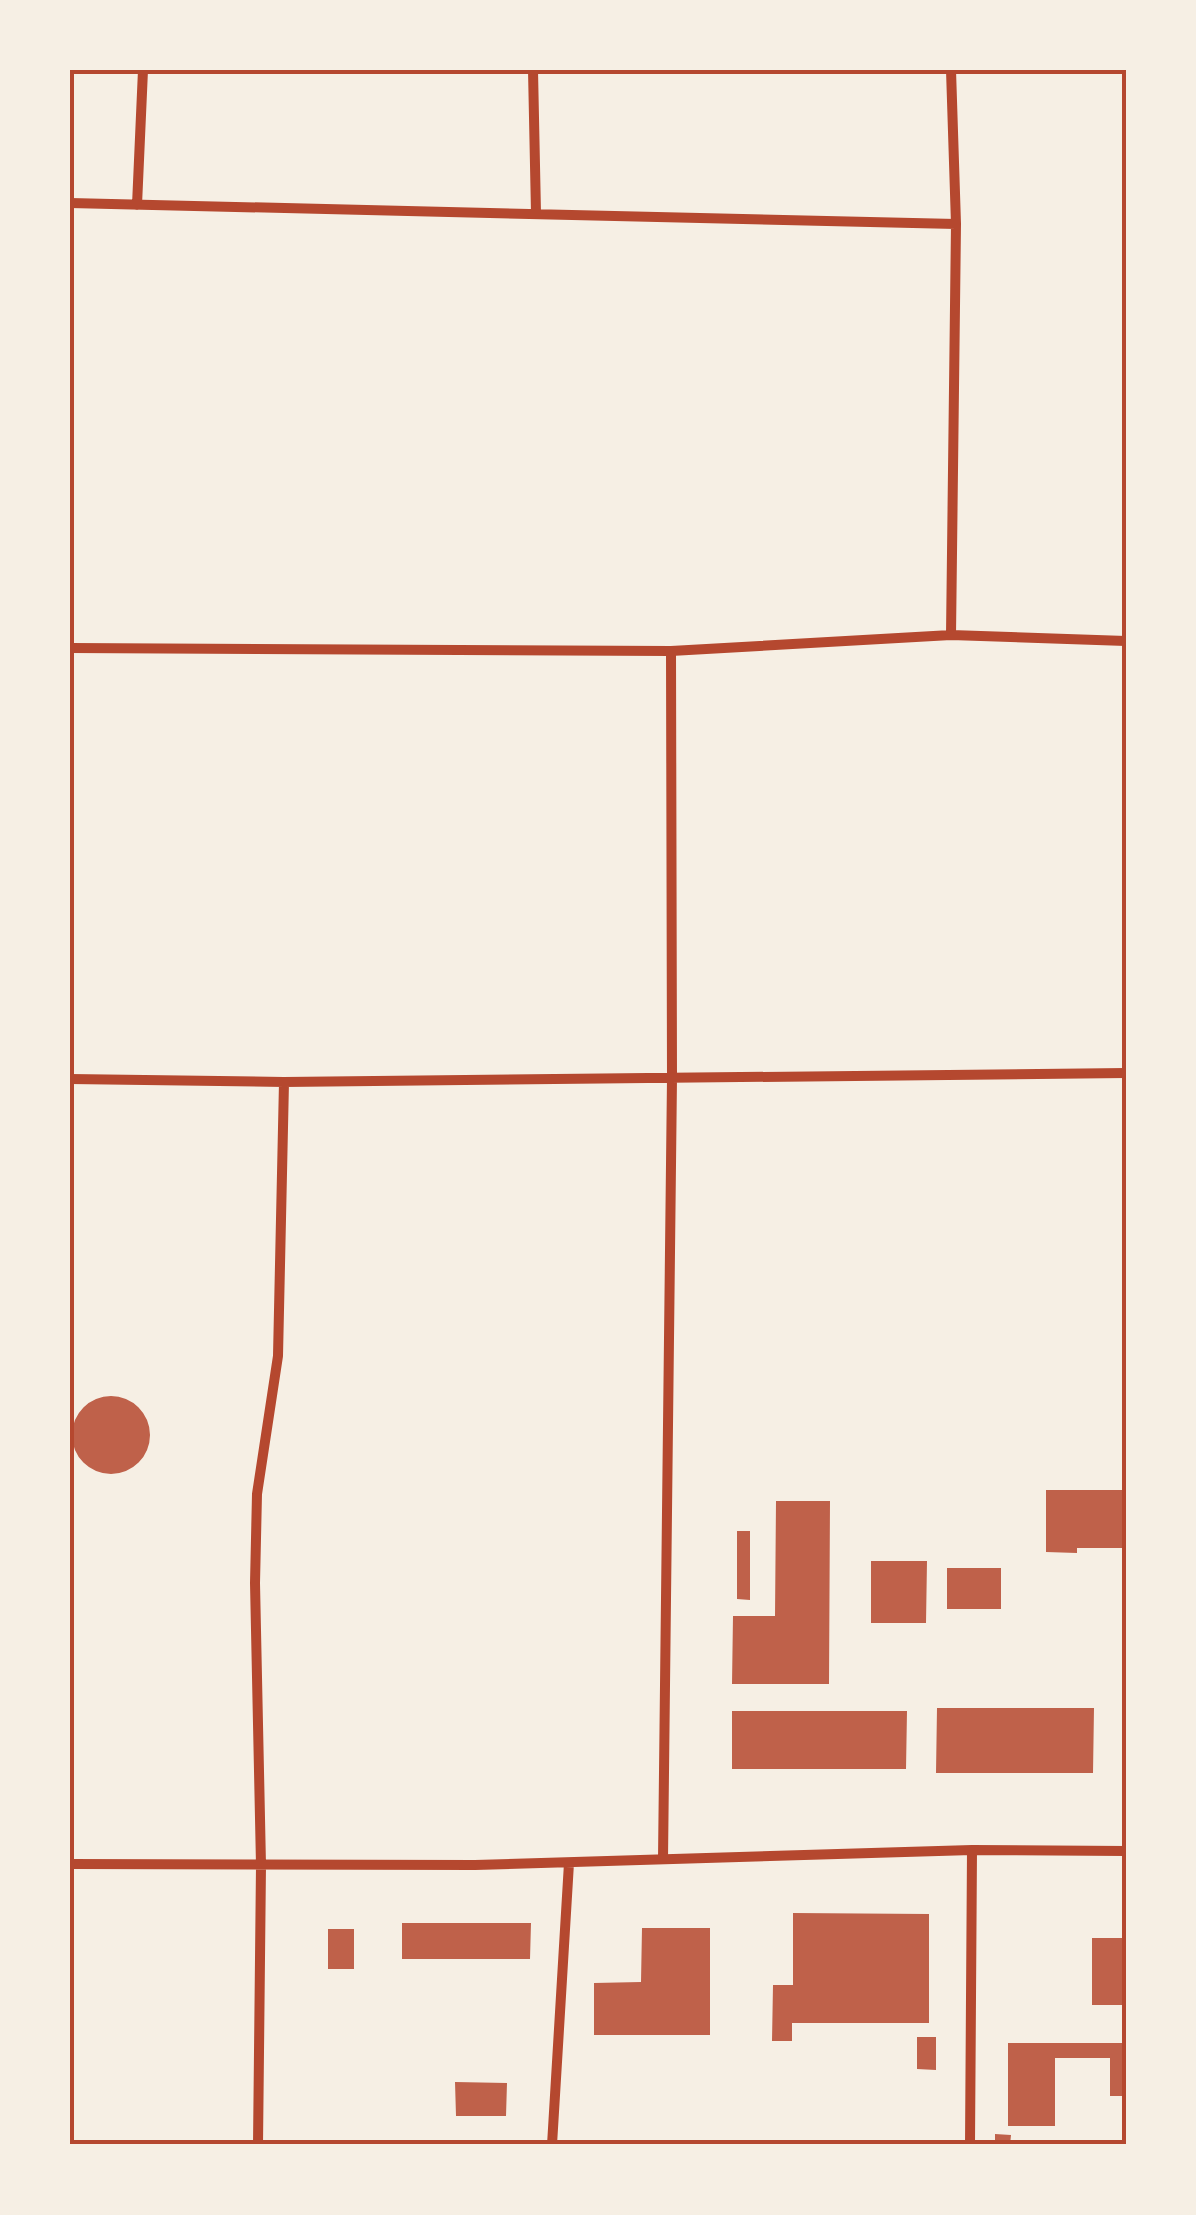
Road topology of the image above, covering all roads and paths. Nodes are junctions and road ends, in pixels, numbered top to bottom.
1 (144, 70) edge
2 (533, 70) edge
3 (951, 70) edge
4 (70, 203) edge
5 (137, 205) junction
6 (536, 213) junction
7 (956, 224) junction
8 (951, 635) junction
9 (1126, 641) edge
10 (70, 648) edge
11 (671, 650) junction
12 (1126, 1073) edge
13 (672, 1078) junction
14 (70, 1079) edge
15 (284, 1082) junction
16 (972, 1850) junction
17 (1126, 1851) edge
18 (663, 1860) junction
19 (568, 1863) junction
20 (70, 1864) edge
21 (261, 1864) junction
22 (258, 2145) edge
23 (552, 2145) edge
24 (970, 2145) edge

1 - 5 street
2 - 6 street
3 - 7 street
4 - 5 street
5 - 6 street
6 - 7 street
7 - 8 street
8 - 9 street
8 - 11 street
10 - 11 street
11 - 13 street
12 - 13 street
13 - 15 street
13 - 18 street
14 - 15 street
15 - 21 street
16 - 17 street
16 - 18 street
16 - 24 street
18 - 19 street
19 - 21 street
19 - 23 street
20 - 21 street
21 - 22 street

